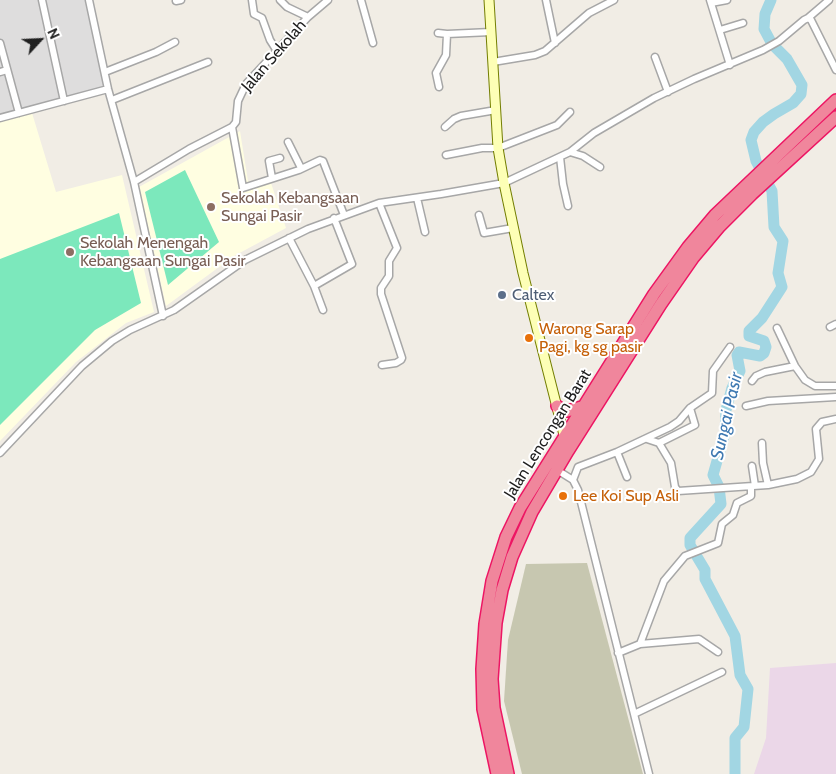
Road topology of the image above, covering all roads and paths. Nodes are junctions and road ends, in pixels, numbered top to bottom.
1 (42, 0) edge
2 (89, 0) edge
3 (180, 0) edge
4 (252, 0) edge
5 (280, 0) edge
6 (328, 0) edge
7 (362, 0) edge
8 (489, 0) edge
9 (546, 0) edge
10 (614, 0) edge
11 (727, 0) edge
12 (829, 0) edge
13 (176, 1) edge
14 (711, 1) edge
15 (308, 17) junction
16 (808, 18) junction
17 (743, 23) dead end
18 (720, 30) junction
19 (491, 32) junction
20 (438, 33) dead end
21 (447, 34) junction
22 (174, 42) dead end
23 (0, 43) edge
24 (373, 43) dead end
25 (555, 43) junction
26 (277, 51) junction
27 (654, 57) dead end
28 (208, 62) dead end
29 (493, 62) junction
30 (730, 65) junction
31 (7, 70) junction
32 (836, 70) edge
33 (0, 72) edge
34 (105, 72) junction
35 (439, 87) dead end
36 (108, 89) junction
37 (668, 92) junction
38 (112, 100) junction
39 (836, 100) edge
40 (64, 101) junction
41 (496, 110) junction
42 (570, 112) dead end
43 (19, 113) junction
44 (836, 117) edge
45 (0, 118) edge
46 (232, 127) junction
47 (445, 127) dead end
48 (288, 142) dead end
49 (498, 148) junction
50 (570, 152) junction
51 (446, 155) dead end
52 (560, 157) junction
53 (280, 158) dead end
54 (600, 167) dead end
55 (301, 168) junction
56 (770, 169) junction
57 (272, 178) junction
58 (134, 182) junction
59 (504, 183) junction
60 (748, 190) junction
61 (417, 198) junction
62 (380, 203) junction
63 (568, 206) dead end
64 (344, 215) junction
65 (479, 215) dead end
66 (334, 218) junction
67 (513, 228) junction
68 (425, 232) dead end
69 (289, 238) junction
70 (314, 286) junction
71 (323, 310) dead end
72 (163, 316) junction
73 (776, 328) dead end
74 (730, 347) dead end
75 (382, 365) dead end
76 (796, 366) junction
77 (752, 381) dead end
78 (836, 386) edge
79 (836, 397) edge
80 (557, 406) junction
81 (584, 406) junction
82 (746, 406) dead end
83 (690, 408) junction
84 (836, 418) edge
85 (564, 437) junction
86 (647, 439) junction
87 (659, 443) junction
88 (762, 443) dead end
89 (568, 451) junction
90 (0, 452) edge
91 (617, 452) junction
92 (752, 466) dead end
93 (557, 470) junction
94 (627, 477) dead end
95 (573, 480) junction
96 (768, 485) junction
97 (753, 487) junction
98 (640, 644) junction
99 (718, 652) dead end
100 (618, 653) junction
101 (722, 672) dead end
102 (634, 714) junction
103 (498, 774) edge
104 (508, 774) edge
105 (650, 774) edge

1 - 40 street
2 - 34 street
3 - 13 street
4 - 26 street
5 - 15 street
6 - 15 street, Jalan Sekolah
7 - 24 street
8 - 19 main road
9 - 25 street
10 - 25 street
11 - 14 street
12 - 16 street
14 - 18 street
15 - 26 street, Jalan Sekolah
16 - 30 street
16 - 32 street
17 - 18 street
18 - 30 street
19 - 21 street
19 - 29 main road
20 - 21 street
21 - 35 street
22 - 34 street
23 - 31 street
25 - 29 street
26 - 46 street, Jalan Sekolah
27 - 37 street
28 - 38 street
29 - 41 main road
30 - 37 street
31 - 33 street
31 - 43 street
34 - 36 street
36 - 38 street
36 - 40 street
37 - 50 street
38 - 58 street
39 - 56 highway, Jalan Lencongan Barat
40 - 43 street
41 - 47 street
41 - 49 main road
42 - 49 street
43 - 45 street
44 - 56 highway, Jalan Lencongan Barat
46 - 57 street
46 - 58 street
48 - 55 street
49 - 51 street
49 - 59 main road
50 - 52 street
50 - 54 street
52 - 59 street
52 - 63 street
53 - 57 street
55 - 57 street
55 - 64 street
56 - 60 highway, Jalan Lencongan Barat
58 - 72 street
59 - 61 street
59 - 67 main road
60 - 81 highway, Jalan Lencongan Barat
60 - 89 highway, Jalan Lencongan Barat
61 - 62 street
61 - 68 street
62 - 64 street
62 - 75 street
64 - 66 street
65 - 67 street
66 - 69 street
66 - 70 street
67 - 80 main road
69 - 70 street
69 - 72 street
70 - 71 street
72 - 90 street
73 - 76 street
74 - 83 street
76 - 77 street
76 - 78 street
79 - 82 street
80 - 81 highway
80 - 85 main road
81 - 85 highway, Jalan Lencongan Barat
83 - 86 street
83 - 87 street
84 - 96 street
85 - 89 main road
85 - 103 highway, Jalan Lencongan Barat
86 - 87 street
86 - 91 street
87 - 97 street
88 - 96 street
89 - 93 highway, Jalan Lencongan Barat
91 - 94 street
91 - 95 street
92 - 97 street
93 - 95 street
93 - 104 highway, Jalan Lencongan Barat
95 - 100 street
96 - 97 street
97 - 98 street
98 - 99 street
98 - 100 street
100 - 102 street
101 - 102 street
102 - 105 street

